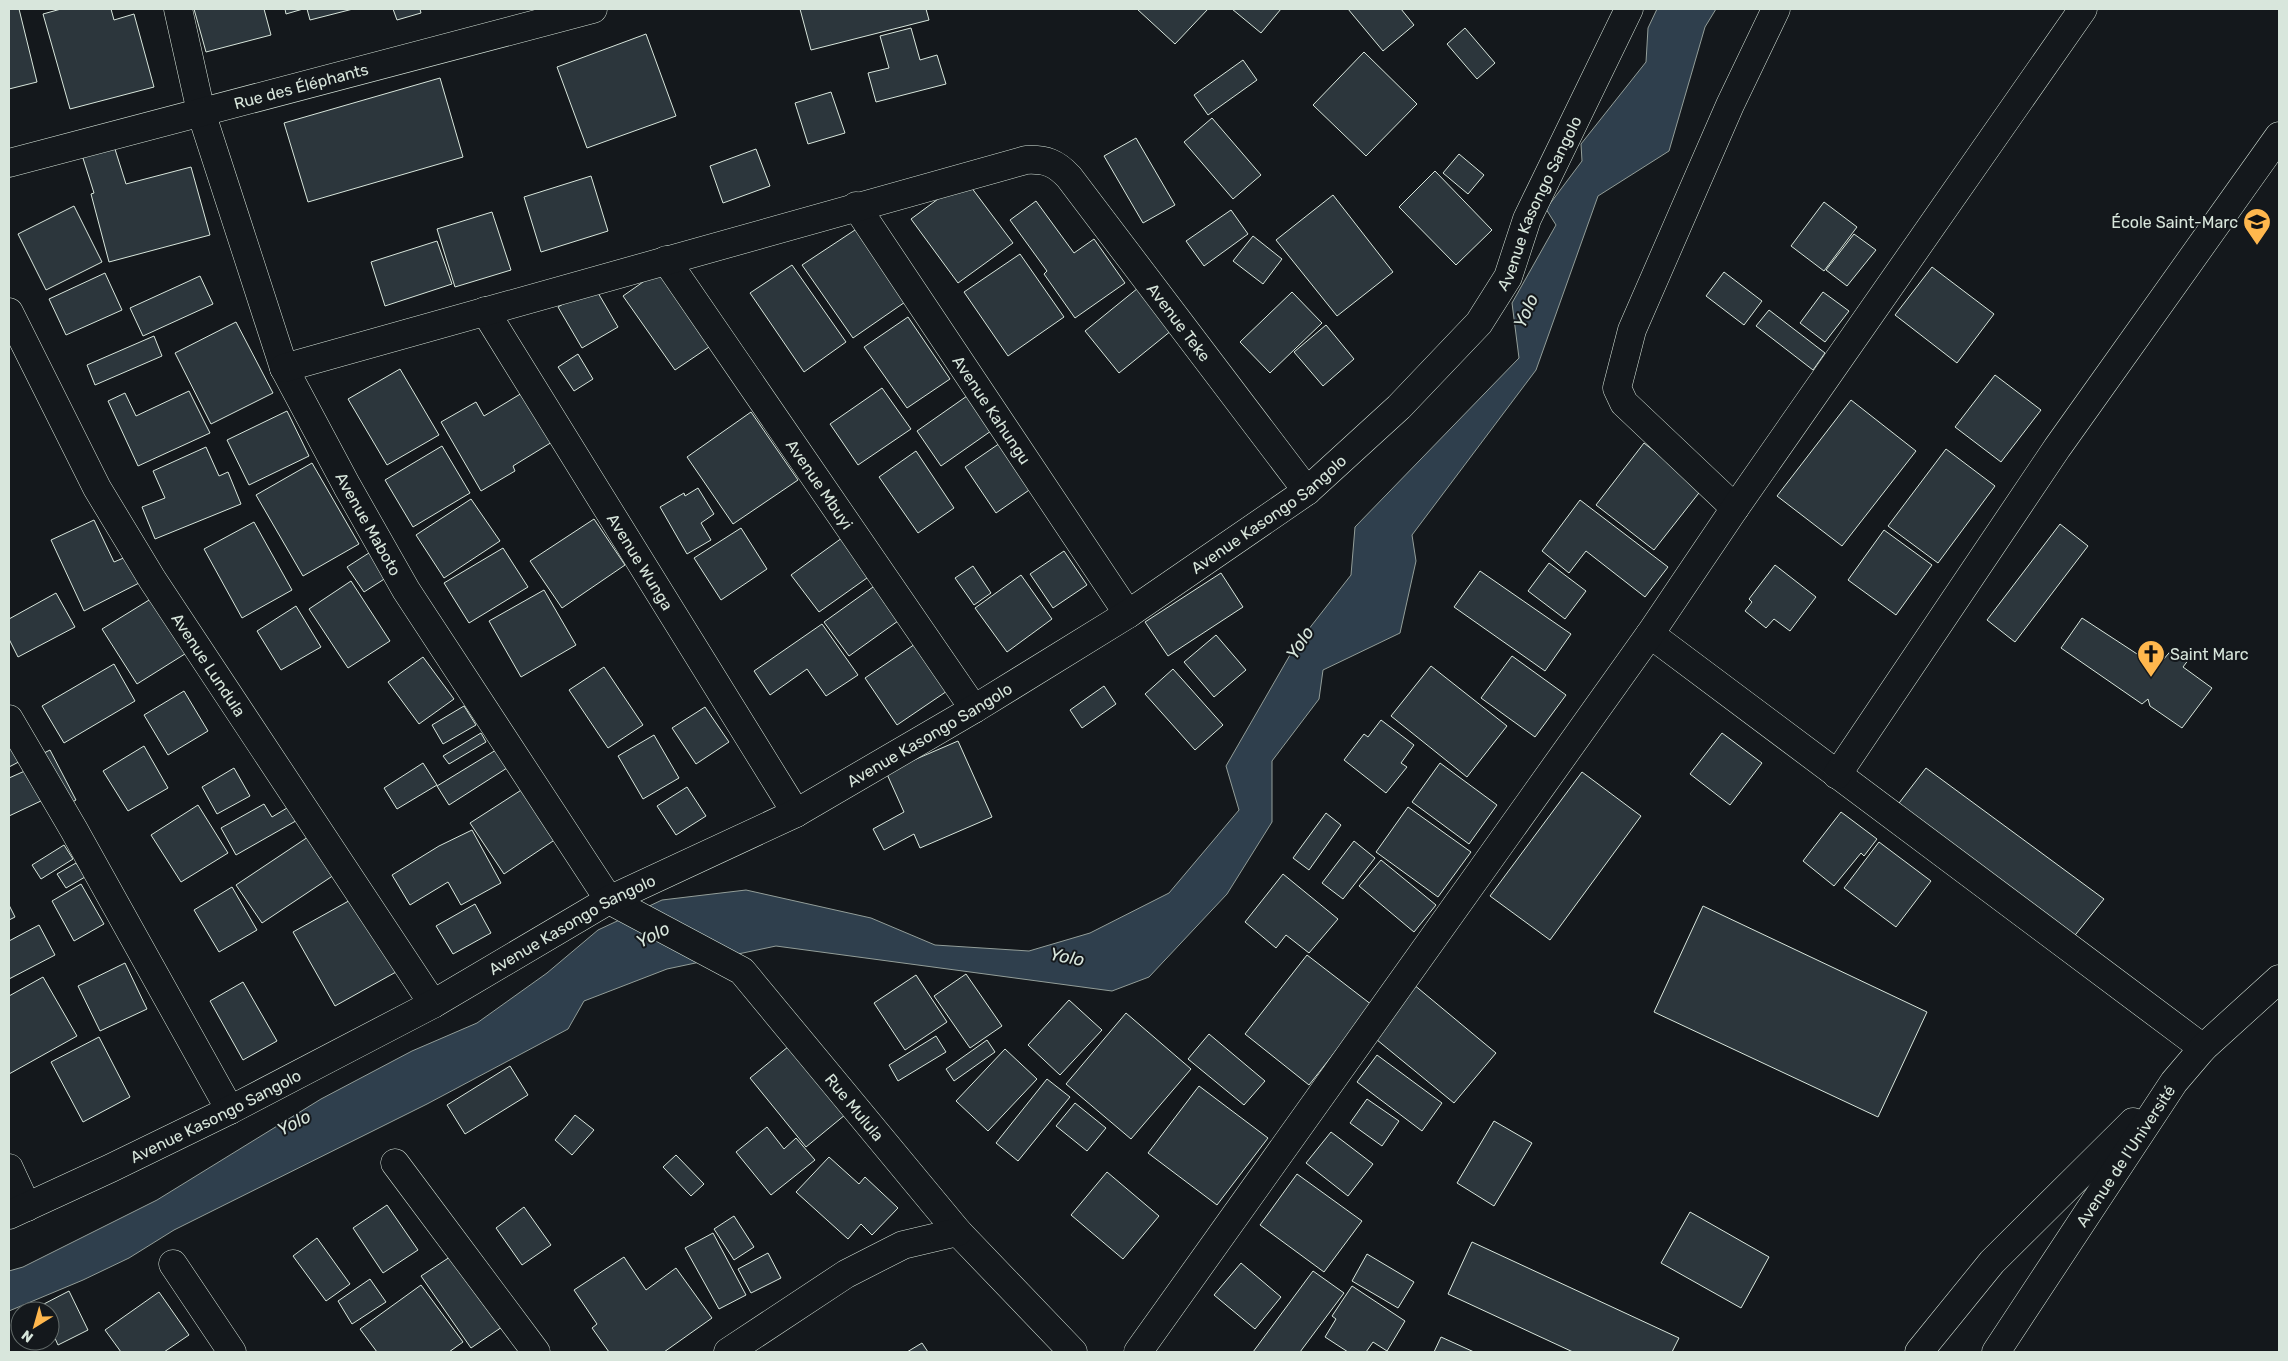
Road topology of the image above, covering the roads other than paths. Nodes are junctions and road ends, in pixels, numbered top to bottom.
1 (178, 9) edge
2 (593, 9) edge
3 (1629, 9) edge
4 (1776, 9) edge
5 (2083, 9) edge
6 (201, 112) junction
7 (2279, 136) edge
8 (9, 163) edge
9 (856, 206) junction
10 (666, 260) junction
11 (485, 311) junction
12 (9, 312) edge
13 (284, 368) junction
14 (1307, 491) junction
15 (1735, 508) junction
16 (1128, 614) junction
17 (1650, 634) junction
18 (974, 709) junction
19 (9, 719) edge
20 (1837, 775) junction
21 (796, 813) junction
22 (609, 900) junction
23 (2279, 979) edge
24 (433, 1004) junction
25 (2203, 1048) junction
26 (2174, 1082) junction
27 (230, 1110) junction
28 (395, 1163) dead end
29 (9, 1168) edge
30 (18, 1211) edge
31 (958, 1232) junction
32 (173, 1264) dead end
33 (232, 1352) edge
34 (536, 1352) edge
35 (728, 1352) edge
36 (1073, 1352) edge
37 (1138, 1352) edge
38 (1920, 1352) edge
39 (1996, 1352) edge

1 - 6 street, Avenue Maboto
2 - 6 street, Rue des Éléphants
3 - 14 street, Avenue Kasongo Sangolo
4 - 15 street
5 - 15 street
6 - 8 street, Rue des Éléphants
6 - 13 street, Avenue Maboto
7 - 20 street
9 - 10 street
9 - 14 street, Avenue Teke
9 - 16 street, Avenue Kahungu
10 - 11 street
10 - 18 street, Avenue Mbuyi
11 - 13 street
11 - 21 street, Avenue Wunga
12 - 24 street, Avenue Lundula
13 - 22 street, Avenue Maboto
14 - 16 street, Avenue Kasongo Sangolo
15 - 17 street
16 - 18 street, Avenue Kasongo Sangolo
17 - 20 street
17 - 37 street
18 - 21 street, Avenue Kasongo Sangolo
19 - 27 street
20 - 25 street
21 - 22 street, Avenue Kasongo Sangolo
22 - 24 street, Avenue Kasongo Sangolo
22 - 31 street, Rue Mulula
23 - 25 street, Avenue de l’Université
24 - 27 street, Avenue Kasongo Sangolo
25 - 26 street, Avenue de l’Université
26 - 38 street
26 - 39 street, Avenue de l’Université
27 - 30 street, Avenue Kasongo Sangolo
28 - 34 street
29 - 30 street
31 - 35 street
31 - 36 street, Rue Mulula
32 - 33 street

